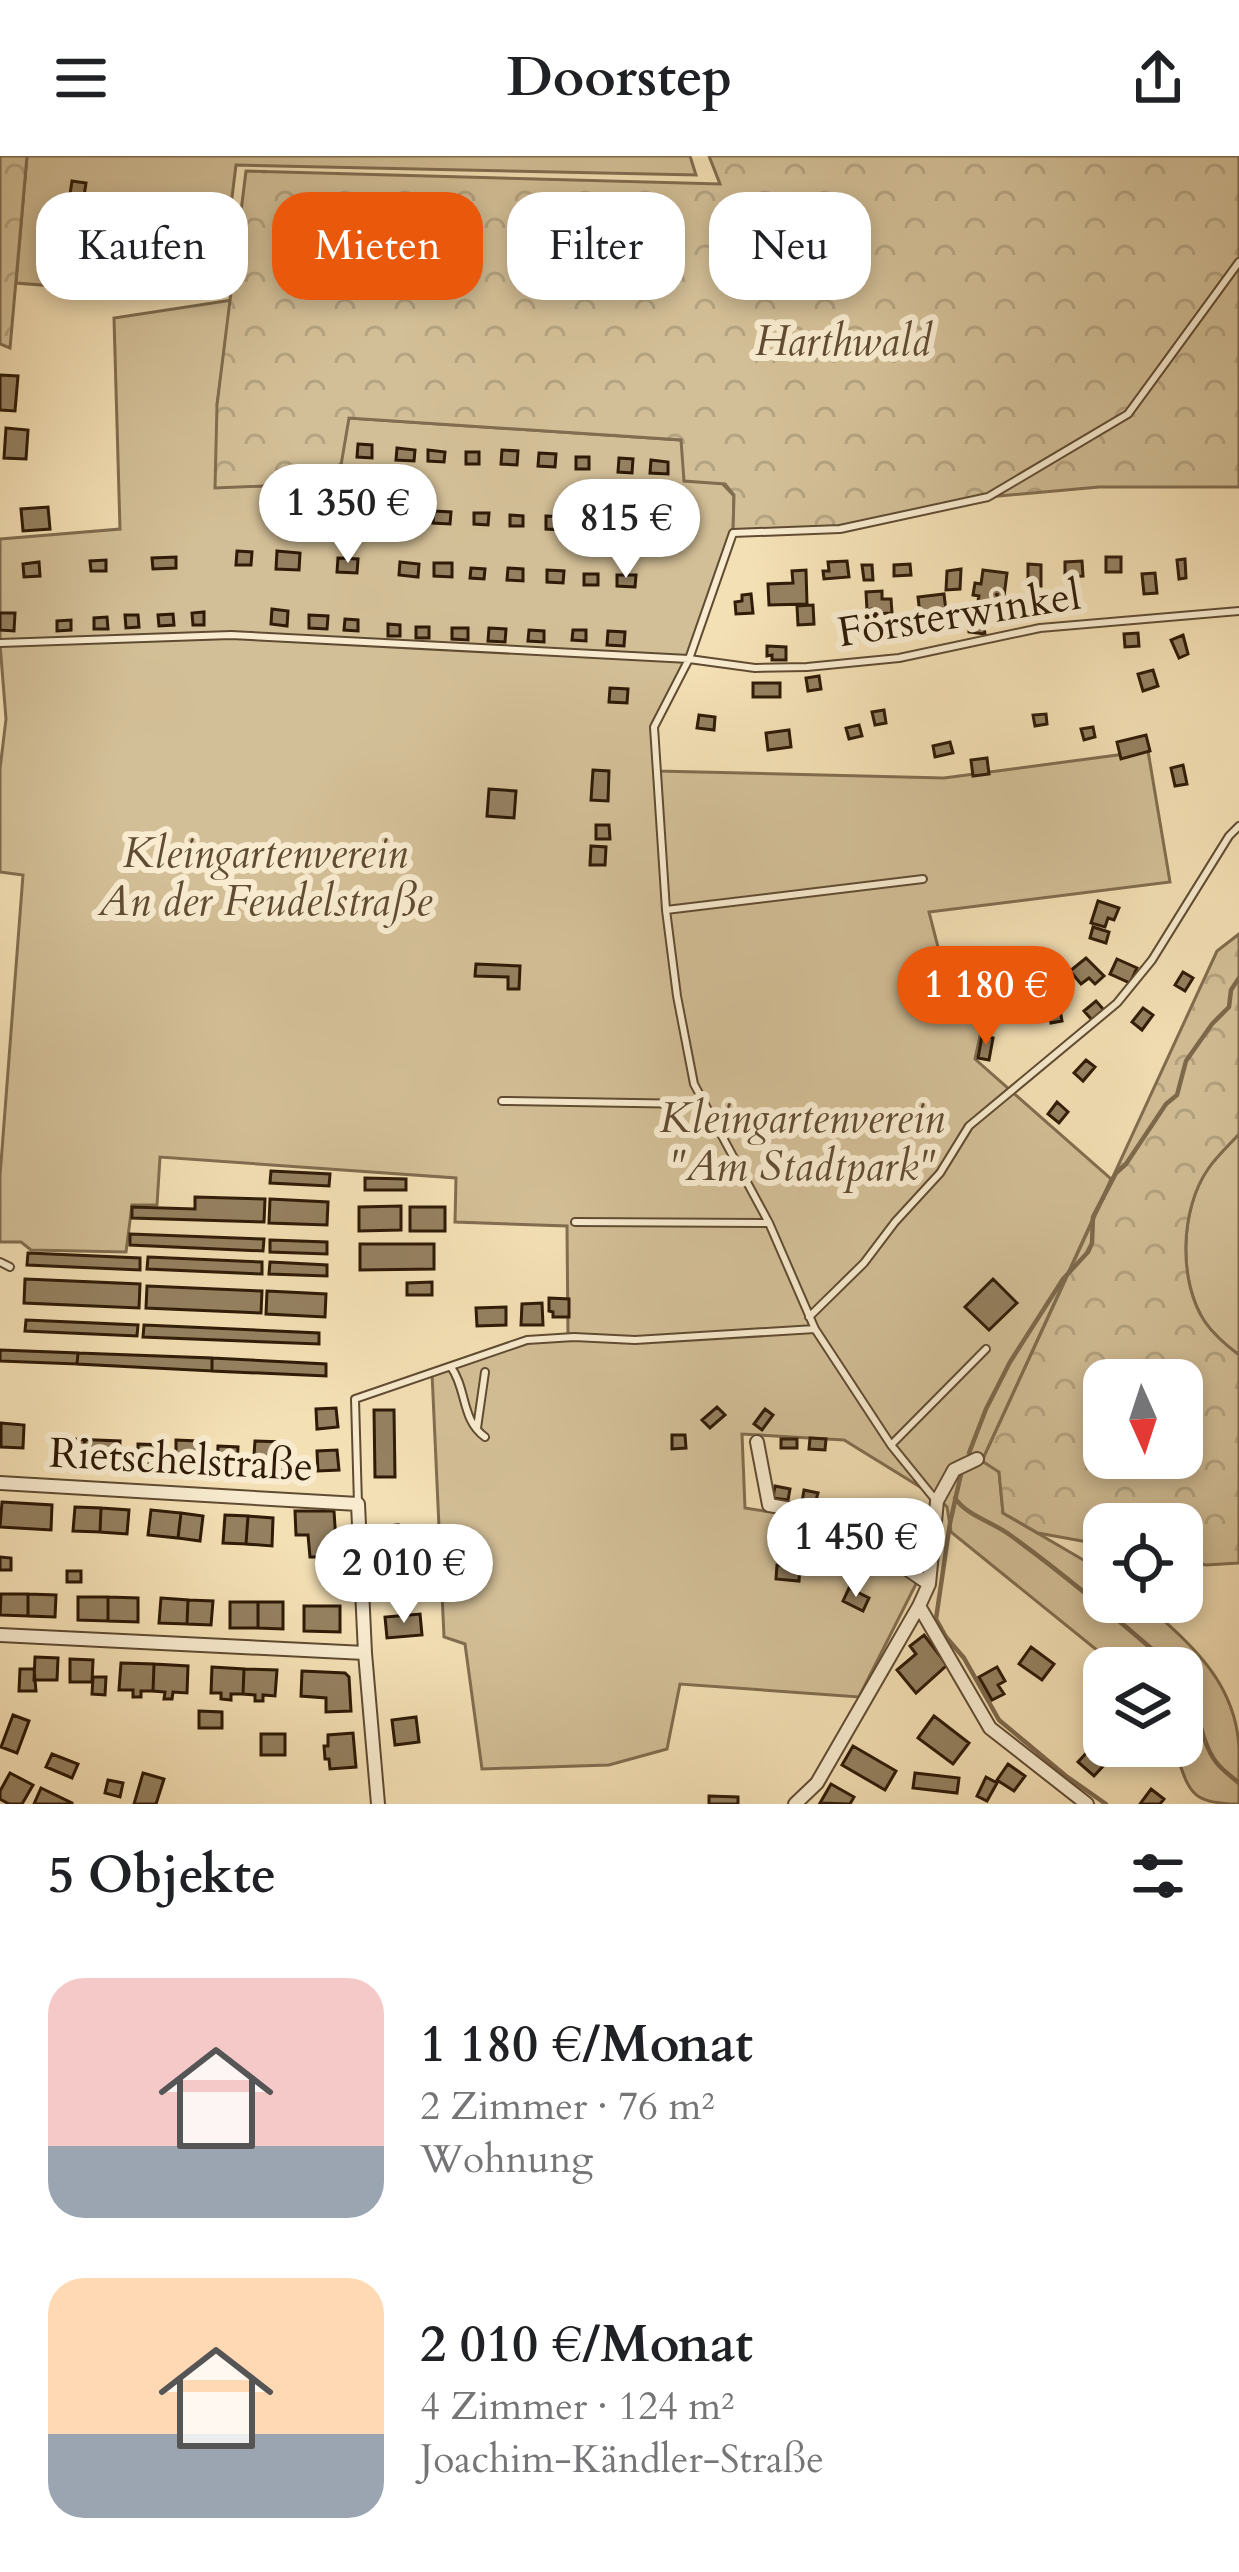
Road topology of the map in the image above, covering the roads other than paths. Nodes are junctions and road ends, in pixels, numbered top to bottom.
1 (1239, 262) edge
2 (1239, 611) edge
3 (0, 643) edge
4 (689, 659) junction
5 (1239, 826) edge
6 (923, 879) dead end
7 (666, 910) junction
8 (502, 1101) dead end
9 (703, 1102) junction
10 (575, 1222) dead end
11 (769, 1223) junction
12 (0, 1262) edge
13 (10, 1267) dead end
14 (808, 1316) junction
15 (815, 1329) junction
16 (986, 1349) dead end
17 (450, 1366) junction
18 (485, 1372) dead end
19 (757, 1442) dead end
20 (891, 1445) junction
21 (977, 1459) dead end
22 (0, 1483) edge
23 (937, 1501) junction
24 (358, 1504) junction
25 (929, 1584) junction
26 (920, 1606) junction
27 (0, 1636) edge
28 (365, 1653) junction
29 (378, 1804) edge
30 (795, 1804) edge
31 (1087, 1804) edge

1 - 4 lane
2 - 4 lane, Försterwinkel
3 - 4 lane, Försterwinkel
4 - 7 lane
5 - 14 lane
6 - 7 lane
7 - 9 lane
8 - 9 lane
9 - 11 lane
10 - 11 lane
11 - 14 lane
12 - 13 lane
14 - 15 lane
15 - 17 lane
15 - 20 lane
16 - 20 lane
17 - 18 lane
17 - 24 lane
19 - 25 street
20 - 23 lane
21 - 23 street
22 - 24 street, Rietschelstraße
23 - 25 street
24 - 28 street
25 - 26 street
26 - 30 street
26 - 31 street
27 - 28 street
28 - 29 street

